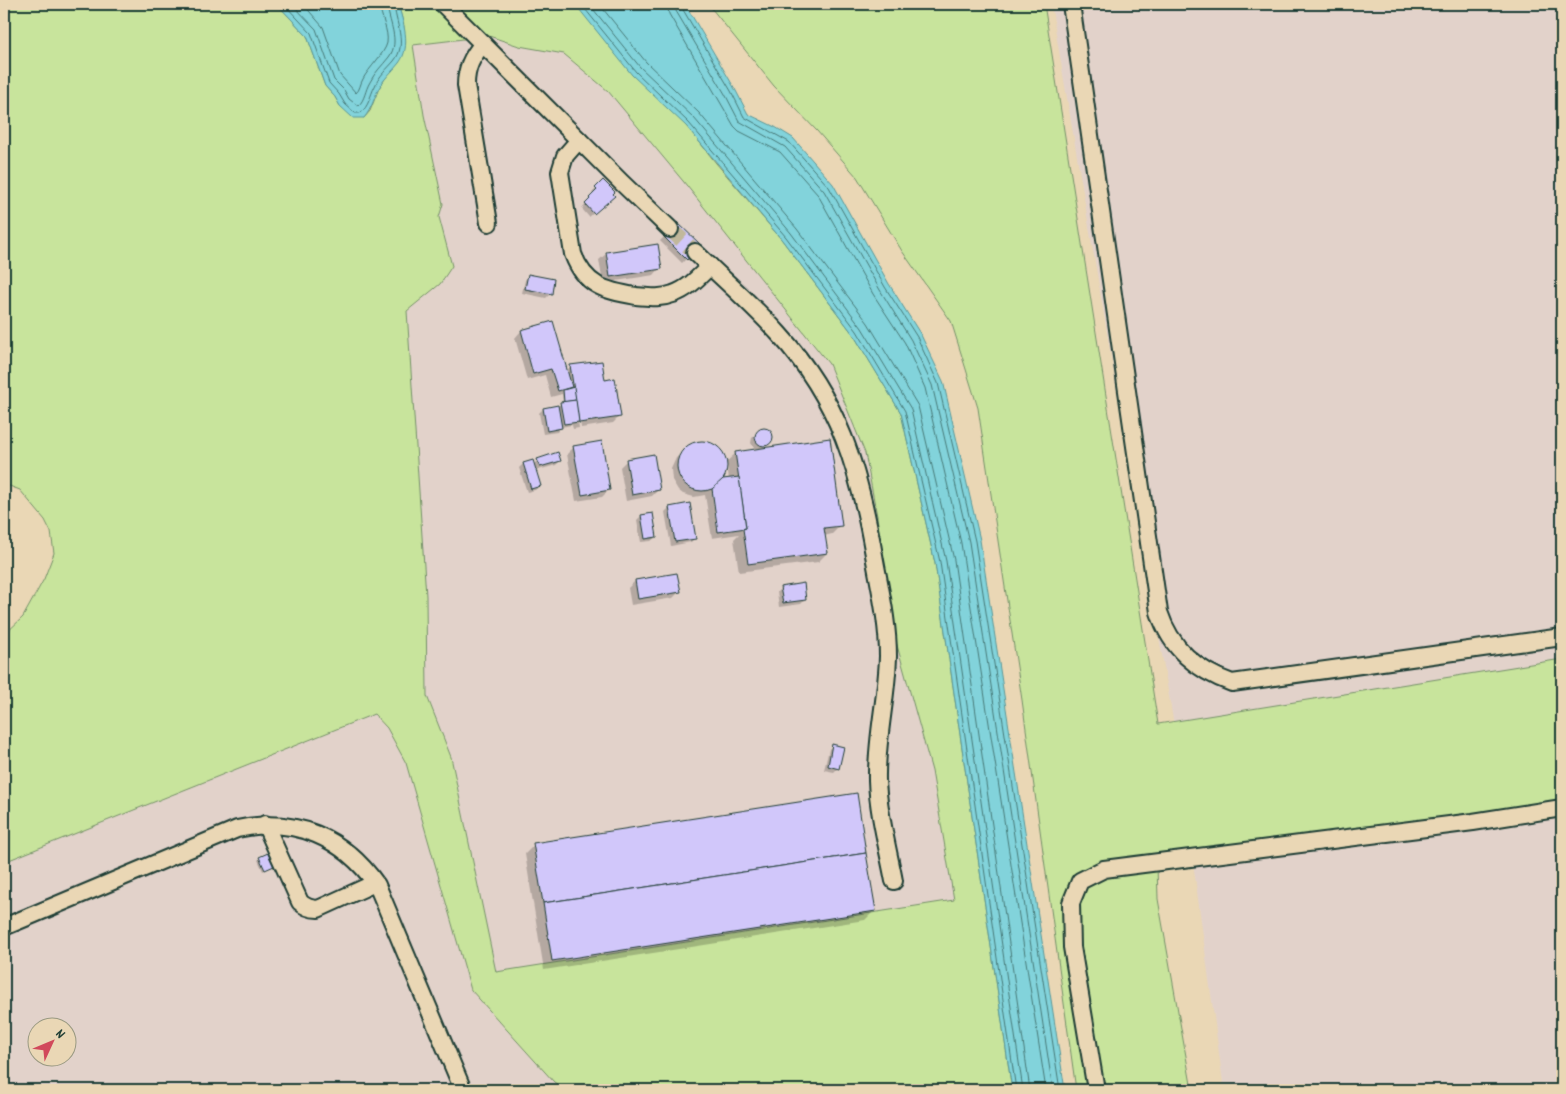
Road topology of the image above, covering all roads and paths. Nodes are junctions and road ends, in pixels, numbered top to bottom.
1 (443, 4) edge
2 (1071, 4) edge
3 (483, 44) junction
4 (579, 140) junction
5 (490, 223) dead end
6 (670, 229) tunnel mouth
7 (695, 252) tunnel mouth
8 (710, 266) junction
9 (1562, 637) edge
10 (1562, 808) edge
11 (265, 824) junction
12 (894, 881) dead end
13 (375, 883) junction
14 (4, 927) edge
15 (463, 1090) edge
16 (1096, 1090) edge

1 - 3 lane
2 - 9 lane
3 - 4 lane
3 - 5 lane
4 - 6 lane
4 - 8 lane
7 - 8 lane
8 - 12 lane
10 - 16 lane
11 - 13 lane
11 - 13 lane
11 - 14 lane
13 - 15 lane

